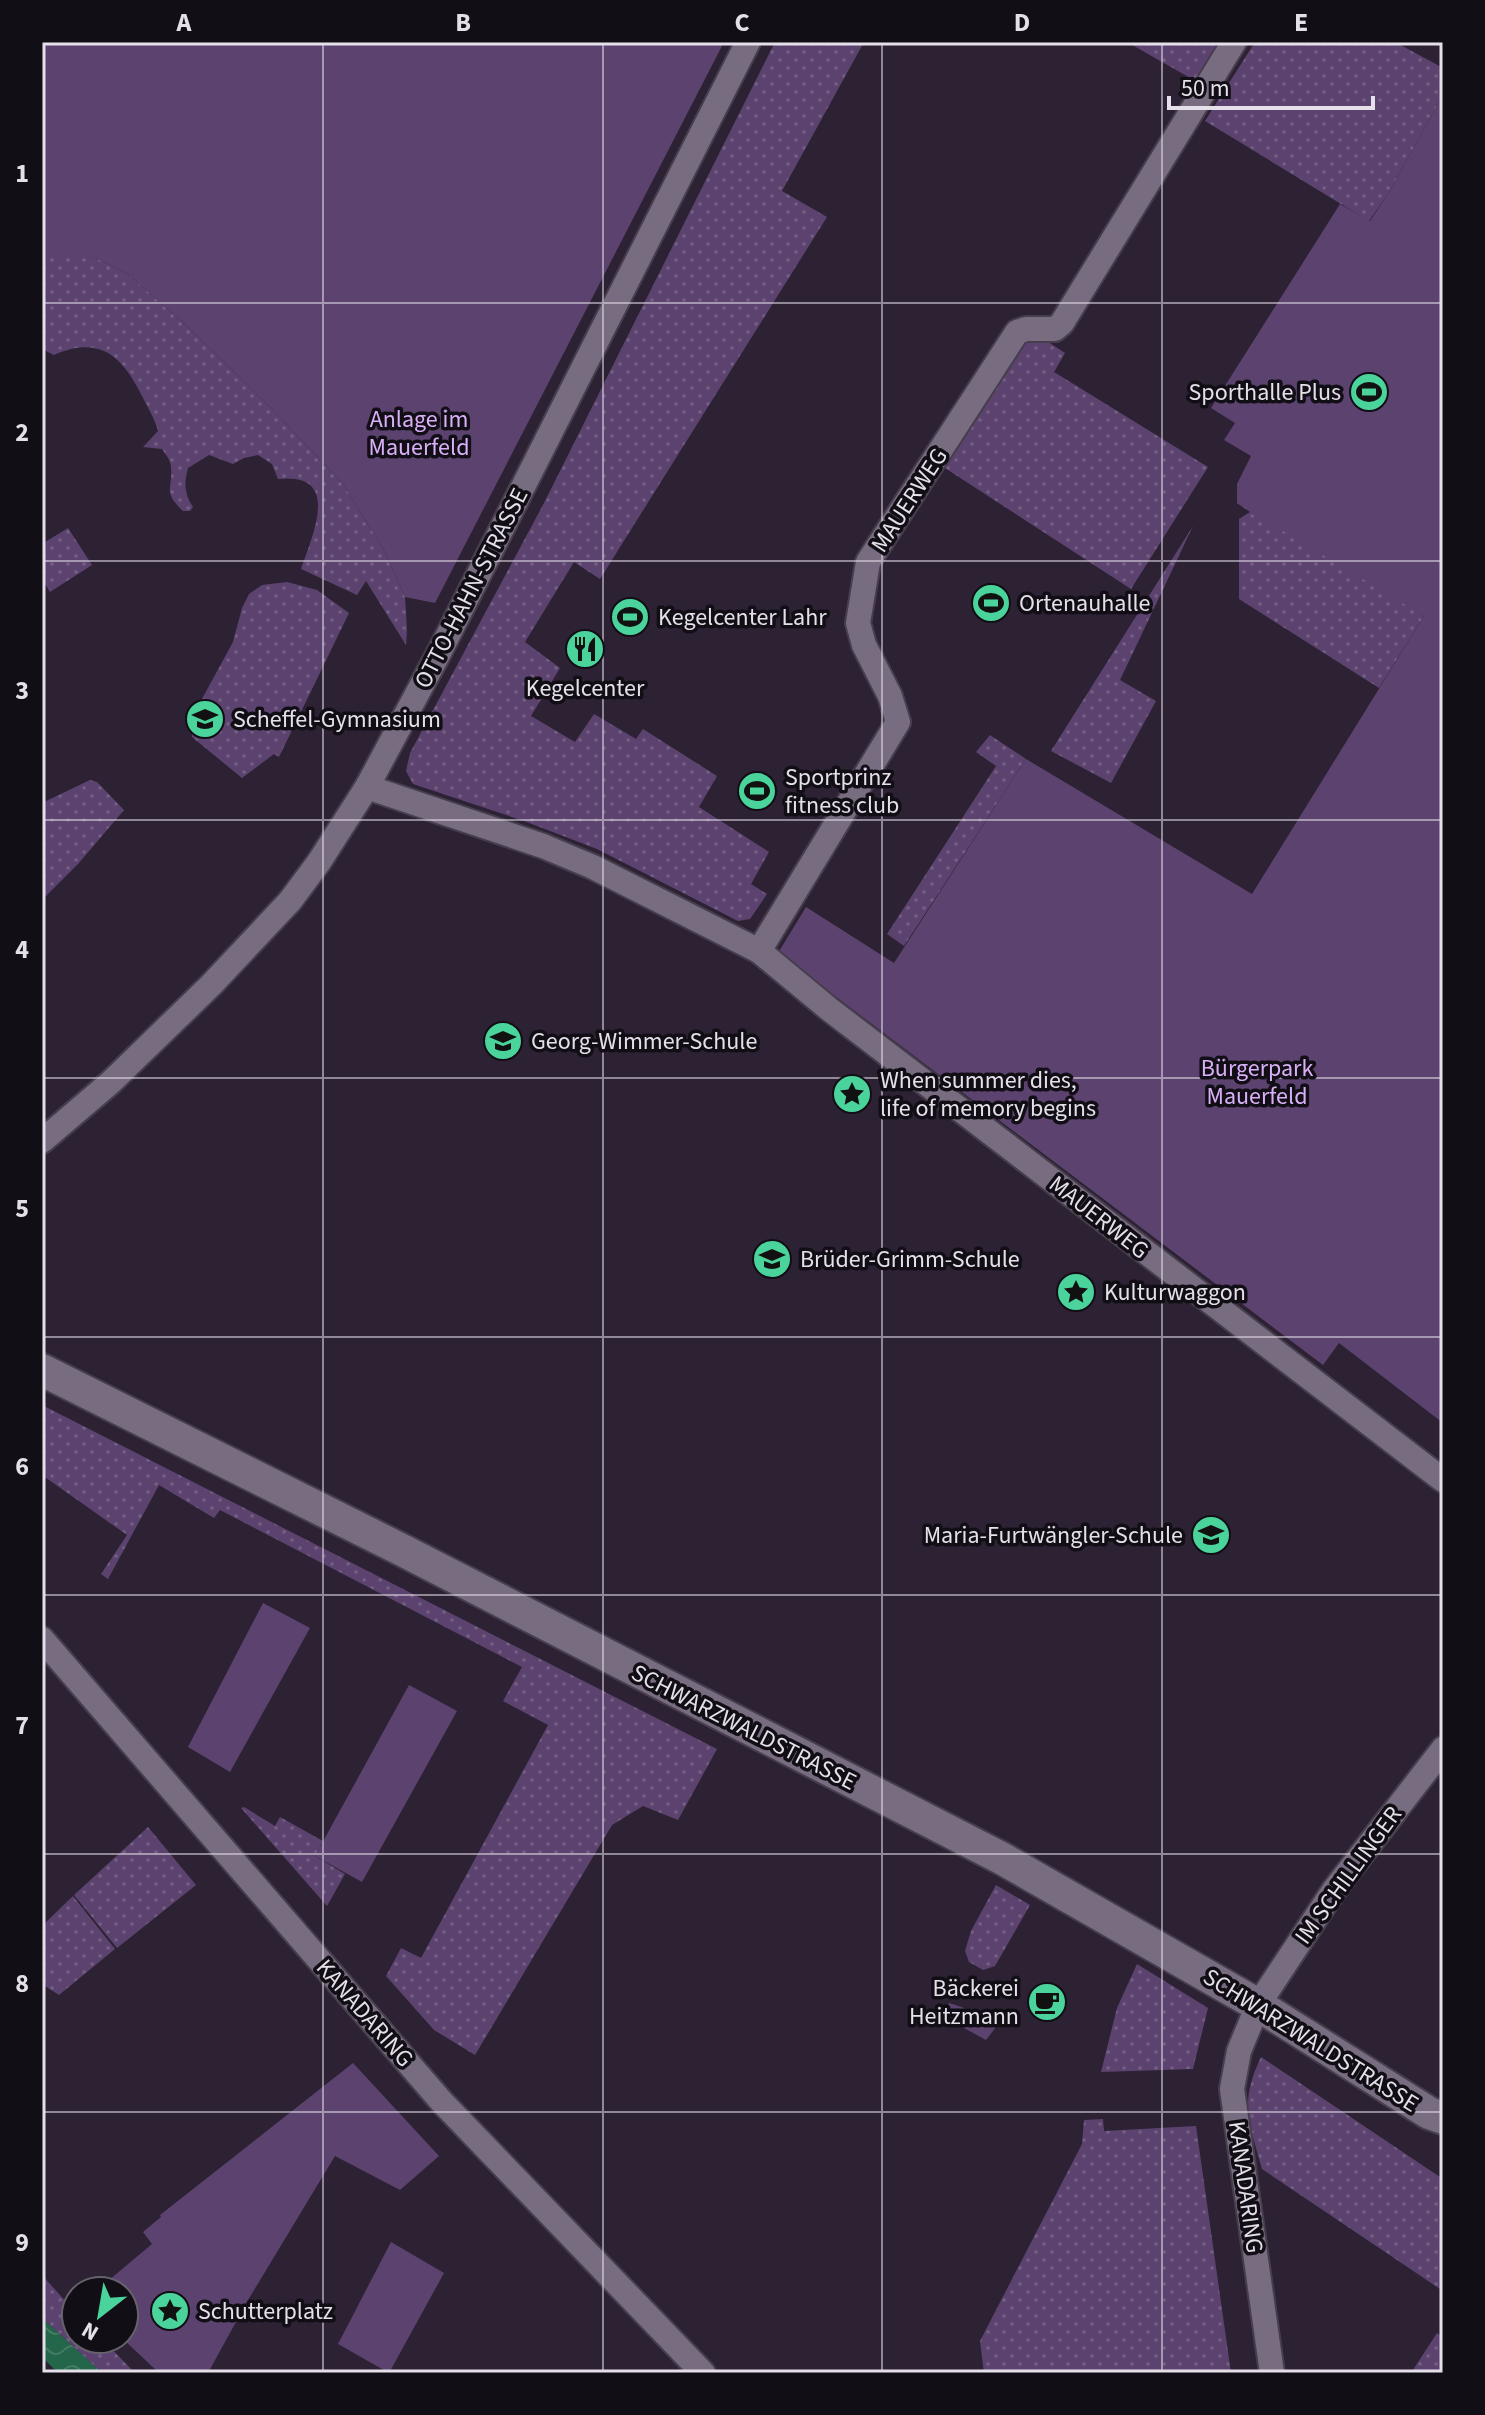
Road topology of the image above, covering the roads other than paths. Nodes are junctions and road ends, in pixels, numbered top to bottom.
1 (748, 42) edge
2 (1234, 42) edge
3 (367, 787) junction
4 (759, 951) junction
5 (42, 1141) edge
6 (42, 1370) edge
7 (1443, 1480) edge
8 (42, 1639) edge
9 (1443, 1749) edge
10 (1258, 2005) junction
11 (1438, 2122) edge
12 (703, 2373) edge
13 (1272, 2373) edge

1 - 3 street, OTTO-HAHN-STRASSE
2 - 4 street, MAUERWEG
3 - 4 street, MAUERWEG
3 - 5 street, OTTO-HAHN-STRASSE
4 - 7 street, MAUERWEG
6 - 10 street, SCHWARZWALDSTRASSE
8 - 12 street, KANADARING
9 - 10 street, IM SCHILLINGER
10 - 11 street, SCHWARZWALDSTRASSE
10 - 13 street, KANADARING

